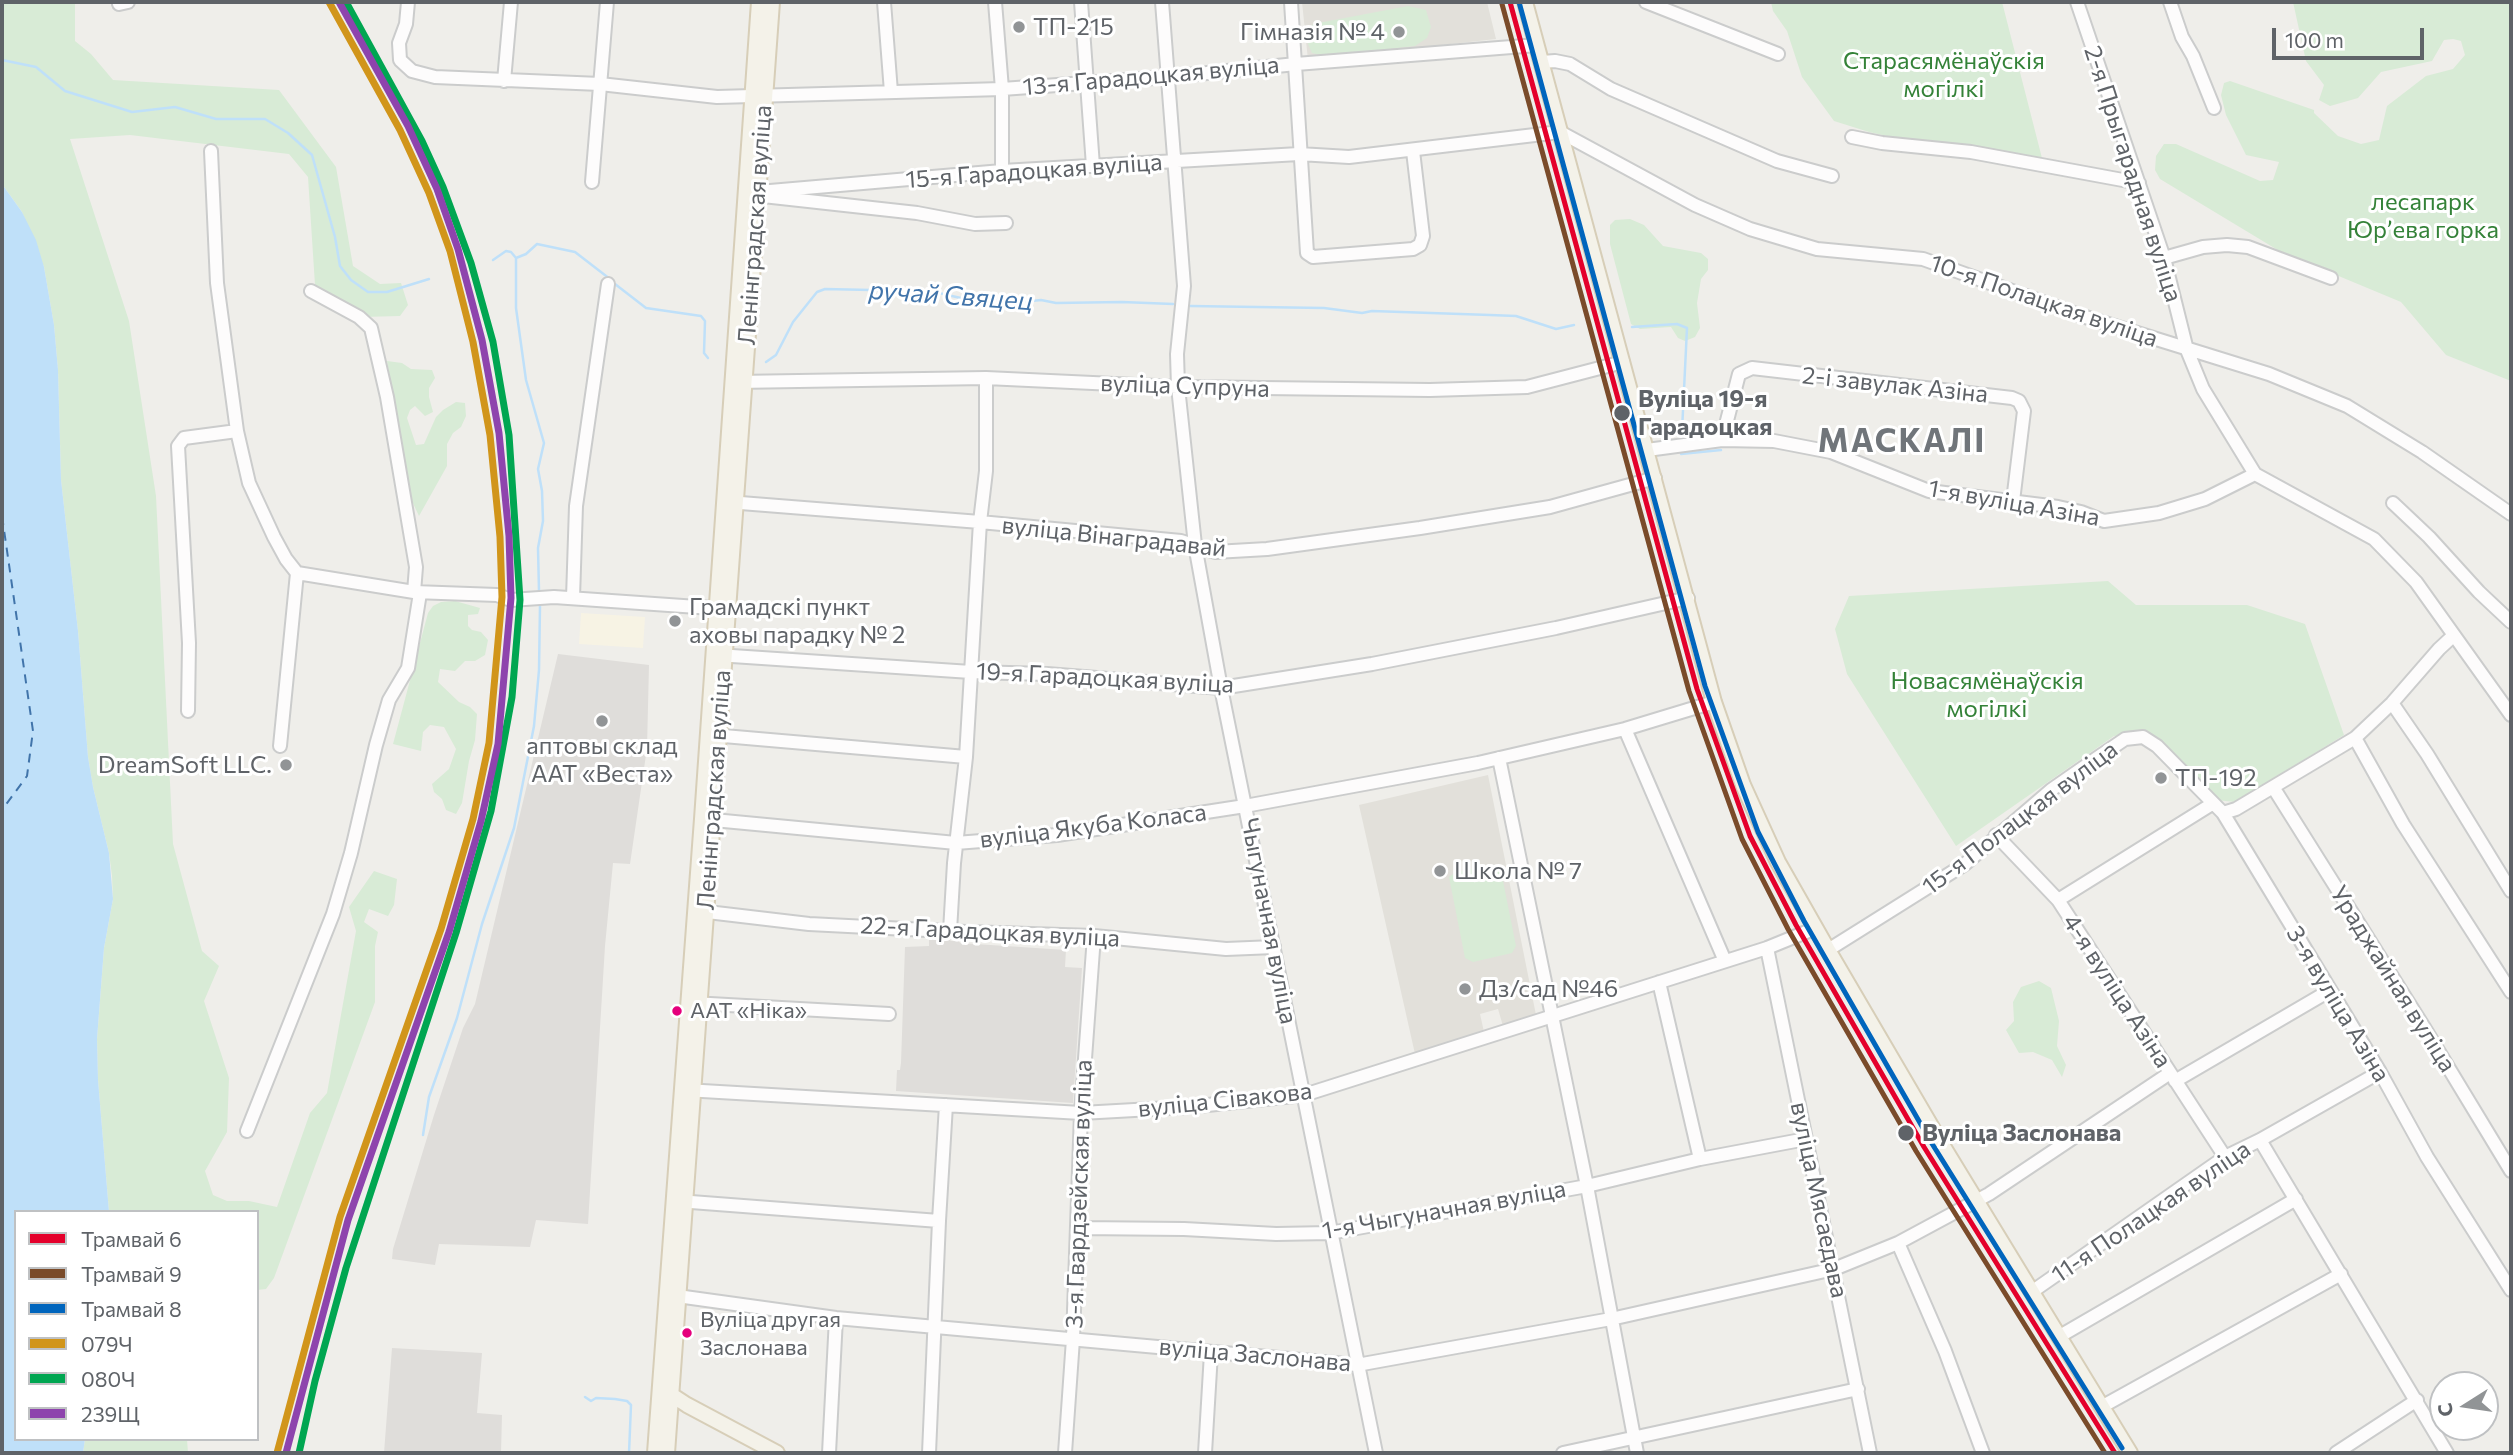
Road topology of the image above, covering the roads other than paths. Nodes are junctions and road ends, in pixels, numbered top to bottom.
1 (408, 2) edge
2 (511, 2) edge
3 (607, 2) edge
4 (759, 2) edge
5 (772, 2) edge
6 (884, 2) edge
7 (995, 2) edge
8 (1081, 2) edge
9 (1162, 2) edge
10 (1291, 2) edge
11 (1525, 2) edge
12 (1646, 2) edge
13 (2077, 2) edge
14 (2170, 2) edge
15 (1537, 45) junction
16 (1777, 54) dead end
17 (1542, 62) junction
18 (1296, 64) junction
19 (1168, 77) junction
20 (504, 81) junction
21 (1088, 82) junction
22 (600, 84) junction
23 (1002, 89) junction
24 (891, 92) junction
25 (758, 97) junction
26 (2214, 108) dead end
27 (1560, 132) junction
28 (1852, 137) dead end
29 (211, 150) dead end
30 (1412, 151) junction
31 (1299, 154) junction
32 (1175, 161) junction
33 (1093, 166) junction
34 (1002, 171) junction
35 (1832, 176) dead end
36 (592, 181) dead end
37 (2139, 183) junction
38 (751, 194) junction
39 (1006, 223) dead end
40 (2164, 258) junction
41 (2331, 278) dead end
42 (608, 284) dead end
43 (311, 290) dead end
44 (2186, 351) junction
45 (1623, 362) junction
46 (986, 378) junction
47 (738, 382) junction
48 (1178, 387) junction
49 (237, 431) junction
50 (1722, 440) junction
51 (1647, 450) junction
52 (2255, 474) junction
53 (1655, 478) junction
54 (2013, 501) junction
55 (730, 502) junction
56 (2393, 503) dead end
57 (2511, 514) edge
58 (980, 522) junction
59 (1195, 545) junction
60 (297, 573) junction
61 (417, 593) junction
62 (573, 598) junction
63 (1688, 598) junction
64 (721, 609) junction
65 (2511, 622) edge
66 (2453, 636) junction
67 (718, 655) junction
68 (971, 672) junction
69 (1220, 688) junction
70 (1714, 702) junction
71 (2392, 703) junction
72 (188, 712) dead end
73 (2511, 715) edge
74 (1625, 729) junction
75 (713, 735) junction
76 (2143, 737) joint
77 (2355, 738) junction
78 (280, 746) dead end
79 (966, 757) junction
80 (1499, 758) junction
81 (2273, 787) junction
82 (2212, 804) junction
83 (1245, 806) junction
84 (2223, 813) junction
85 (708, 819) junction
86 (1996, 835) junction
87 (956, 843) junction
88 (2511, 891) edge
89 (2058, 900) junction
90 (700, 911) junction
91 (1816, 929) junction
92 (950, 931) junction
93 (1094, 936) junction
94 (1274, 947) junction
95 (1767, 948) junction
96 (1828, 950) junction
97 (1725, 961) junction
98 (1659, 982) junction
99 (2329, 991) junction
100 (2511, 992) edge
101 (693, 1003) junction
102 (889, 1014) dead end
103 (1551, 1017) junction
104 (2380, 1072) junction
105 (2172, 1077) junction
106 (686, 1091) junction
107 (1304, 1096) junction
108 (946, 1105) junction
109 (1081, 1113) junction
110 (247, 1131) dead end
111 (1806, 1139) junction
112 (2260, 1140) junction
113 (2225, 1157) junction
114 (1700, 1160) junction
115 (2511, 1171) edge
116 (1587, 1186) junction
117 (2296, 1199) junction
118 (679, 1201) junction
119 (1977, 1201) junction
120 (939, 1221) junction
121 (1078, 1228) junction
122 (1330, 1233) junction
123 (1898, 1243) junction
124 (1834, 1269) junction
125 (2341, 1274) junction
126 (2511, 1290) edge
127 (2033, 1291) junction
128 (673, 1295) junction
129 (836, 1318) junction
130 (1611, 1319) junction
131 (934, 1326) junction
132 (2060, 1336) junction
133 (1073, 1339) junction
134 (1211, 1353) junction
135 (1357, 1365) junction
136 (1858, 1389) junction
137 (665, 1391) junction
138 (2417, 1401) junction
139 (2103, 1406) junction
140 (1634, 1439) junction
141 (655, 1453) edge
142 (667, 1453) edge
143 (777, 1453) edge
144 (829, 1453) edge
145 (929, 1453) edge
146 (1065, 1453) edge
147 (1205, 1453) edge
148 (1376, 1453) edge
149 (1563, 1453) edge
150 (1637, 1453) edge
151 (1870, 1453) edge
152 (1983, 1453) edge
153 (2130, 1453) edge
154 (2336, 1453) edge
155 (2447, 1453) edge

1 - 20 street, 13-я Гарадоцкая вуліца
2 - 20 street
3 - 22 street
4 - 25 main road, Ленінградская вуліца
5 - 25 main road, Ленінградская вуліца
6 - 24 street
7 - 23 street
8 - 21 street
9 - 19 street, Чыгуначная вуліца
10 - 18 street
11 - 15 main road
12 - 16 street
13 - 37 street, 2-я Прыгарадная вуліца
14 - 26 street
15 - 17 main road
15 - 18 street, 13-я Гарадоцкая вуліца
17 - 27 main road
17 - 35 street
18 - 19 street, 13-я Гарадоцкая вуліца
18 - 31 street
19 - 21 street, 13-я Гарадоцкая вуліца
19 - 32 street, Чыгуначная вуліца
20 - 22 street, 13-я Гарадоцкая вуліца
21 - 23 street, 13-я Гарадоцкая вуліца
21 - 33 street
22 - 25 street, 13-я Гарадоцкая вуліца
22 - 36 street
23 - 24 street, 13-я Гарадоцкая вуліца
23 - 34 street
24 - 25 street, 13-я Гарадоцкая вуліца
25 - 38 main road, Ленінградская вуліца
27 - 30 street, 15-я Гарадоцкая вуліца
27 - 44 street, 10-я Полацкая вуліца
27 - 45 main road
28 - 37 street
29 - 49 street
30 - 31 street, 15-я Гарадоцкая вуліца
30 - 31 street
31 - 32 street, 15-я Гарадоцкая вуліца
32 - 33 street, 15-я Гарадоцкая вуліца
32 - 48 street, Чыгуначная вуліца
33 - 34 street, 15-я Гарадоцкая вуліца
34 - 38 street, 15-я Гарадоцкая вуліца
37 - 40 street, 2-я Прыгарадная вуліца
38 - 39 street, 15-я Гарадоцкая вуліца
38 - 47 main road, Ленінградская вуліца
40 - 41 street
40 - 44 street, 2-я Прыгарадная вуліца
42 - 62 street
43 - 61 street
44 - 52 street, 2-я Прыгарадная вуліца
44 - 57 street, 10-я Полацкая вуліца
45 - 48 street, вуліца Супруна
45 - 51 main road
46 - 47 street, вуліца Супруна
46 - 48 street, вуліца Супруна
46 - 58 street
47 - 55 main road, Ленінградская вуліца
48 - 59 street, Чыгуначная вуліца
49 - 60 street
49 - 72 street
50 - 51 street, 1-я вуліца Азіна
50 - 54 street, 1-я вуліца Азіна
50 - 54 street, 2-і завулак Азіна
51 - 53 main road
52 - 54 street, 1-я вуліца Азіна
52 - 66 street, 2-я Прыгарадная вуліца
53 - 59 street, вуліца Вінаградавай
53 - 63 main road
55 - 58 street, вуліца Вінаградавай
55 - 64 main road, Ленінградская вуліца
56 - 65 street
58 - 59 street, вуліца Вінаградавай
58 - 68 street
59 - 69 street, Чыгуначная вуліца
60 - 61 street
60 - 78 street
61 - 62 street
61 - 110 street
62 - 64 street
63 - 69 street, 19-я Гарадоцкая вуліца
63 - 70 main road
64 - 67 main road, Ленінградская вуліца
66 - 71 street
66 - 73 street, 2-я Прыгарадная вуліца
67 - 68 street, 19-я Гарадоцкая вуліца
67 - 75 main road, Ленінградская вуліца
68 - 69 street, 19-я Гарадоцкая вуліца
68 - 79 street
69 - 83 street, Чыгуначная вуліца
70 - 74 street, вуліца Якуба Коласа
70 - 91 main road
71 - 77 street
71 - 88 street
74 - 80 street, вуліца Якуба Коласа
74 - 97 street
75 - 79 street
75 - 85 main road, Ленінградская вуліца
76 - 82 street, 3-я вуліца Азіна
76 - 86 street, 15-я Полацкая вуліца
77 - 81 street
77 - 100 street
79 - 87 street
80 - 83 street, вуліца Якуба Коласа
80 - 103 street
81 - 84 street
81 - 115 street, Ураджайная вуліца
82 - 84 street, 3-я вуліца Азіна
82 - 89 street
83 - 87 street, вуліца Якуба Коласа
83 - 94 street, Чыгуначная вуліца
84 - 99 street, 3-я вуліца Азіна
85 - 87 street, вуліца Якуба Коласа
85 - 90 main road, Ленінградская вуліца
86 - 89 street, 4-я вуліца Азіна
86 - 96 street, 15-я Полацкая вуліца
87 - 92 street
89 - 105 street, 4-я вуліца Азіна
90 - 92 street, 22-я Гарадоцкая вуліца
90 - 101 main road, Ленінградская вуліца
91 - 95 street, вуліца Сівакова
91 - 96 main road
92 - 93 street, 22-я Гарадоцкая вуліца
93 - 94 street, 22-я Гарадоцкая вуліца
93 - 109 street, 3-я Гвардзейская вуліца
94 - 107 street, Чыгуначная вуліца
95 - 97 street, вуліца Сівакова
95 - 111 street, вуліца Мясаедава
96 - 119 main road
97 - 98 street, вуліца Сівакова
98 - 103 street, вуліца Сівакова
98 - 114 street
99 - 104 street, 3-я вуліца Азіна
99 - 105 street, вуліца Заслонава
101 - 102 street
101 - 106 main road, Ленінградская вуліца
103 - 107 street, вуліца Сівакова
103 - 116 street
104 - 112 street, 11-я Полацкая вуліца
104 - 126 street, 3-я вуліца Азіна
105 - 113 street, 4-я вуліца Азіна
105 - 119 street, вуліца Заслонава
106 - 108 street, вуліца Сівакова
106 - 118 main road, Ленінградская вуліца
107 - 109 street, вуліца Сівакова
107 - 122 street, Чыгуначная вуліца
108 - 109 street, вуліца Сівакова
108 - 120 street
109 - 121 street, 3-я Гвардзейская вуліца
111 - 114 street, 1-я Чыгуначная вуліца
111 - 124 street, вуліца Мясаедава
112 - 113 street, 11-я Полацкая вуліца
112 - 117 street
113 - 127 street, 11-я Полацкая вуліца
114 - 116 street, 1-я Чыгуначная вуліца
116 - 122 street, 1-я Чыгуначная вуліца
116 - 130 street
117 - 125 street
117 - 132 street
118 - 120 street
118 - 128 main road, Ленінградская вуліца
119 - 123 street, вуліца Заслонава
119 - 127 main road
120 - 131 street
121 - 122 street, 1-я Чыгуначная вуліца
121 - 133 street, 3-я Гвардзейская вуліца
122 - 135 street, Чыгуначная вуліца
123 - 124 street, вуліца Заслонава
123 - 152 street
124 - 130 street, вуліца Заслонава
124 - 136 street, вуліца Мясаедава
125 - 138 street
125 - 139 street
127 - 132 main road
128 - 129 street, вуліца Заслонава
128 - 137 main road, Ленінградская вуліца
129 - 131 street, вуліца Заслонава
129 - 144 street
130 - 135 street, вуліца Заслонава
130 - 140 street
131 - 133 street, вуліца Заслонава
131 - 145 street
132 - 139 main road
133 - 134 street, вуліца Заслонава
133 - 146 street, 3-я Гвардзейская вуліца
134 - 135 street, вуліца Заслонава
134 - 147 street
135 - 148 street, Чыгуначная вуліца
136 - 140 street
136 - 151 street, вуліца Мясаедава
137 - 141 main road, Ленінградская вуліца
137 - 142 main road, Ленінградская вуліца
137 - 143 main road
138 - 154 street
138 - 155 street
139 - 153 main road
140 - 149 street
140 - 150 street

